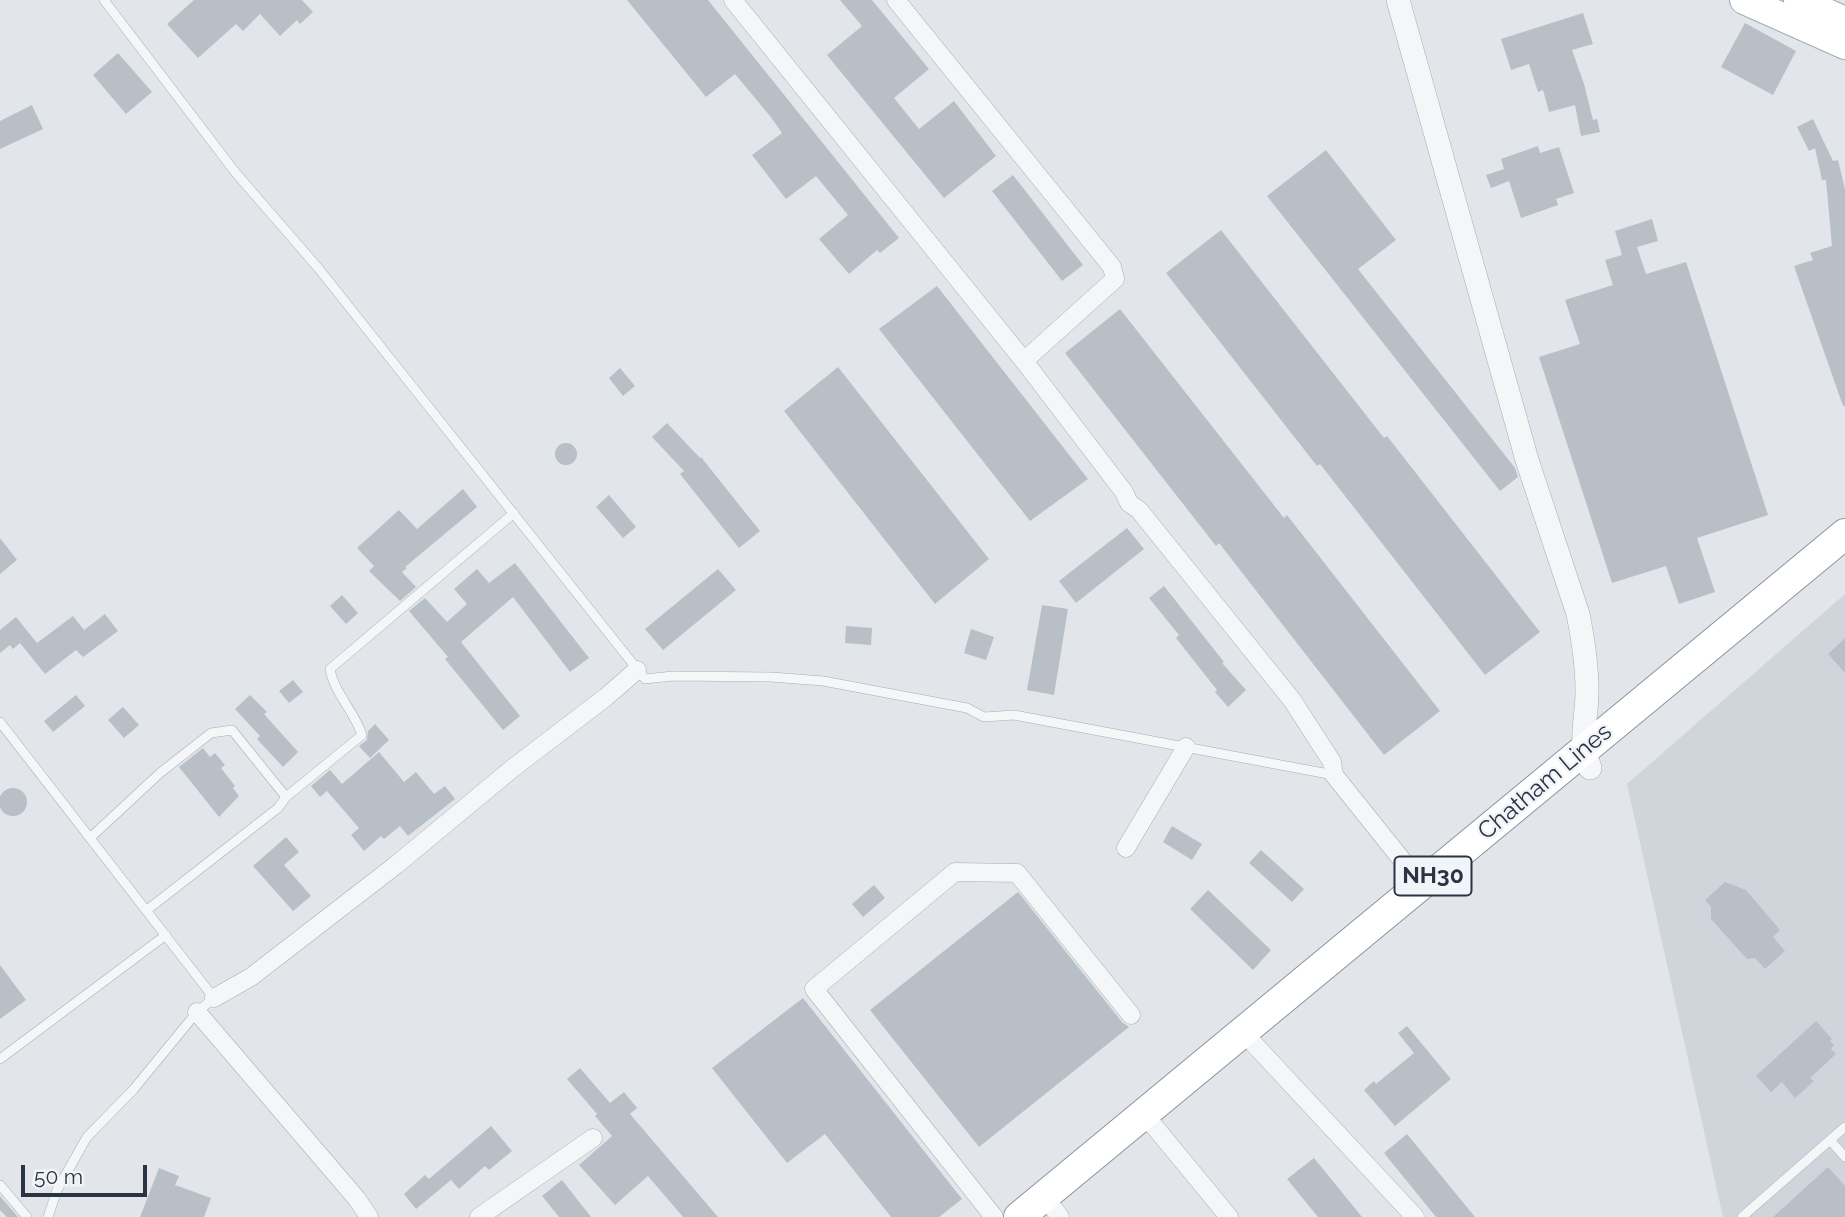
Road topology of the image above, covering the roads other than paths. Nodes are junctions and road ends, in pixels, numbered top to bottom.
1 (104, 0) edge
2 (733, 0) edge
3 (897, 0) edge
4 (1398, 0) edge
5 (1744, 0) edge
6 (1798, 0) edge
7 (1845, 21) edge
8 (1845, 45) edge
9 (1024, 361) junction
10 (514, 513) junction
11 (1845, 534) edge
12 (1845, 552) edge
13 (637, 670) junction
14 (0, 722) edge
15 (1186, 747) junction
16 (1586, 758) junction
17 (1334, 775) junction
18 (286, 797) junction
19 (90, 838) junction
20 (1126, 848) dead end
21 (1422, 885) junction
22 (147, 910) junction
23 (166, 935) junction
24 (214, 998) junction
25 (197, 1012) junction
26 (1131, 1015) dead end
27 (1254, 1044) junction
28 (0, 1059) edge
29 (1154, 1126) junction
30 (1845, 1127) edge
31 (593, 1138) dead end
32 (1830, 1140) junction
33 (1845, 1157) edge
34 (0, 1185) edge
35 (1053, 1214) edge
36 (27, 1217) edge
37 (48, 1217) edge
38 (369, 1217) edge
39 (479, 1217) edge
40 (994, 1217) edge
41 (1019, 1217) edge
42 (1229, 1217) edge
43 (1415, 1217) edge
44 (1742, 1217) edge

1 - 10 lane
2 - 9 street
3 - 9 street
4 - 16 street
5 - 8 main road
6 - 7 main road
9 - 17 street
10 - 13 lane
10 - 18 lane
11 - 16 highway, Chatham Lines / NH30
12 - 16 highway, Chatham Lines / NH30
13 - 15 lane
13 - 24 street
14 - 19 lane
15 - 17 lane
15 - 20 street
16 - 21 highway, Chatham Lines / NH30
16 - 27 highway, Chatham Lines / NH30
17 - 21 street
18 - 19 lane
18 - 22 lane
19 - 22 lane
21 - 41 highway, Chatham Lines / NH30
22 - 23 lane
23 - 24 lane
23 - 28 lane
24 - 25 lane
25 - 37 lane
25 - 38 street
26 - 40 street
27 - 29 highway, Chatham Lines / NH30
27 - 43 street
29 - 35 highway, Chatham Lines / NH30
29 - 42 street
30 - 32 lane
31 - 39 street
32 - 33 lane
32 - 44 lane
34 - 36 lane

